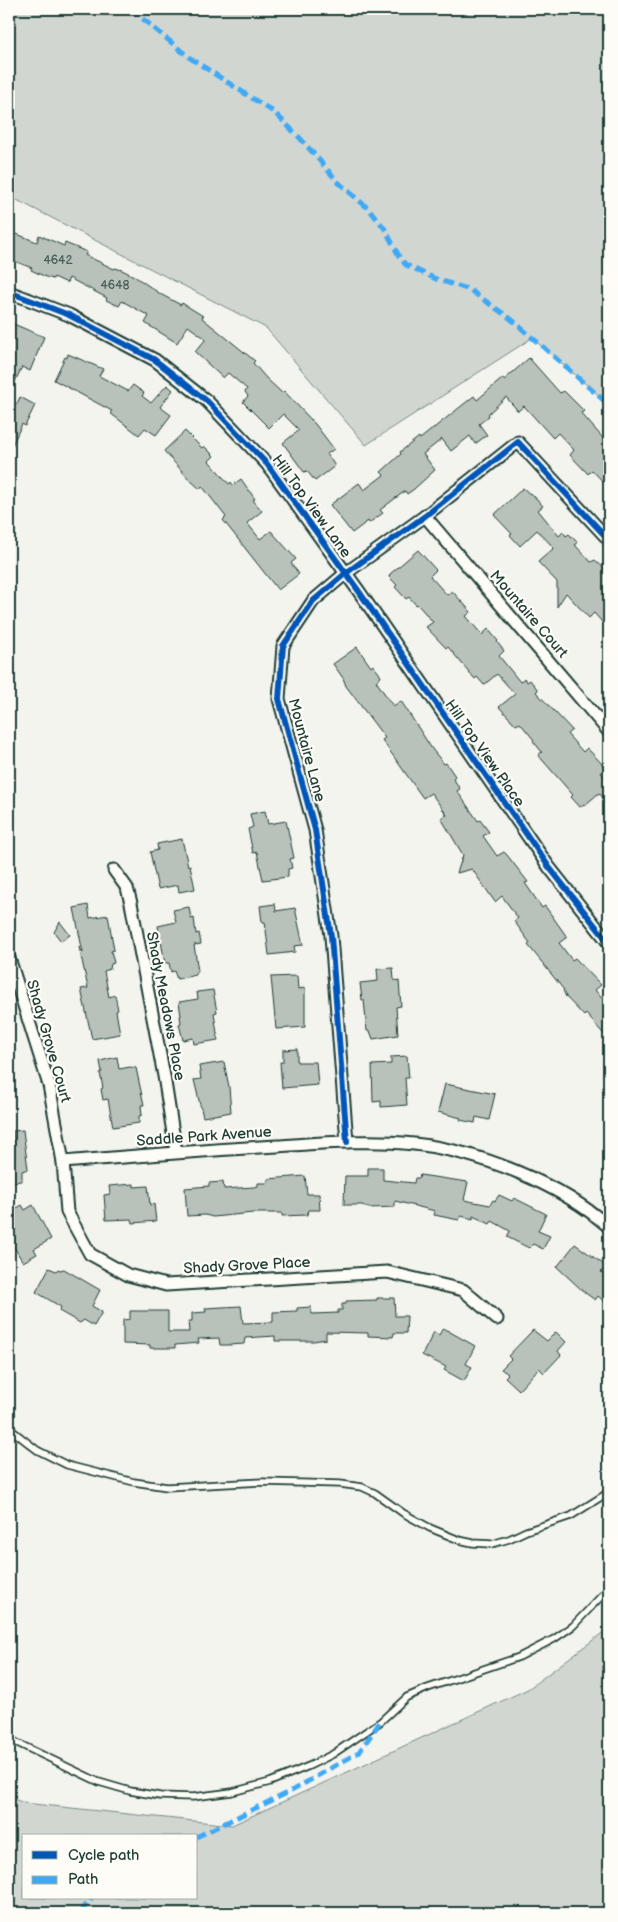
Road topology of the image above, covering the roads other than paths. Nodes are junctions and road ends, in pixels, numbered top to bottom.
1 (9, 292) edge
2 (425, 516) junction
3 (609, 540) edge
4 (346, 573) junction
5 (609, 732) edge
6 (114, 870) dead end
7 (609, 943) edge
8 (9, 958) edge
9 (347, 1142) junction
10 (176, 1152) junction
11 (63, 1162) junction
12 (609, 1227) edge
13 (497, 1319) dead end
14 (9, 1428) edge
15 (609, 1492) edge
16 (609, 1588) edge
17 (9, 1739) edge

1 - 4 street, Hill Top View Lane
2 - 3 street, Mountaire Lane
2 - 4 street, Mountaire Lane
2 - 5 street, Mountaire Court
4 - 7 street, Hill Top View Place
4 - 9 street, Mountaire Lane
6 - 10 street, Shady Meadows Place
8 - 11 street, Shady Grove Court
9 - 10 street, Saddle Park Avenue
9 - 12 street, Saddle Park Avenue
10 - 11 street, Saddle Park Avenue
11 - 13 street, Shady Grove Place
14 - 15 lane
16 - 17 lane

